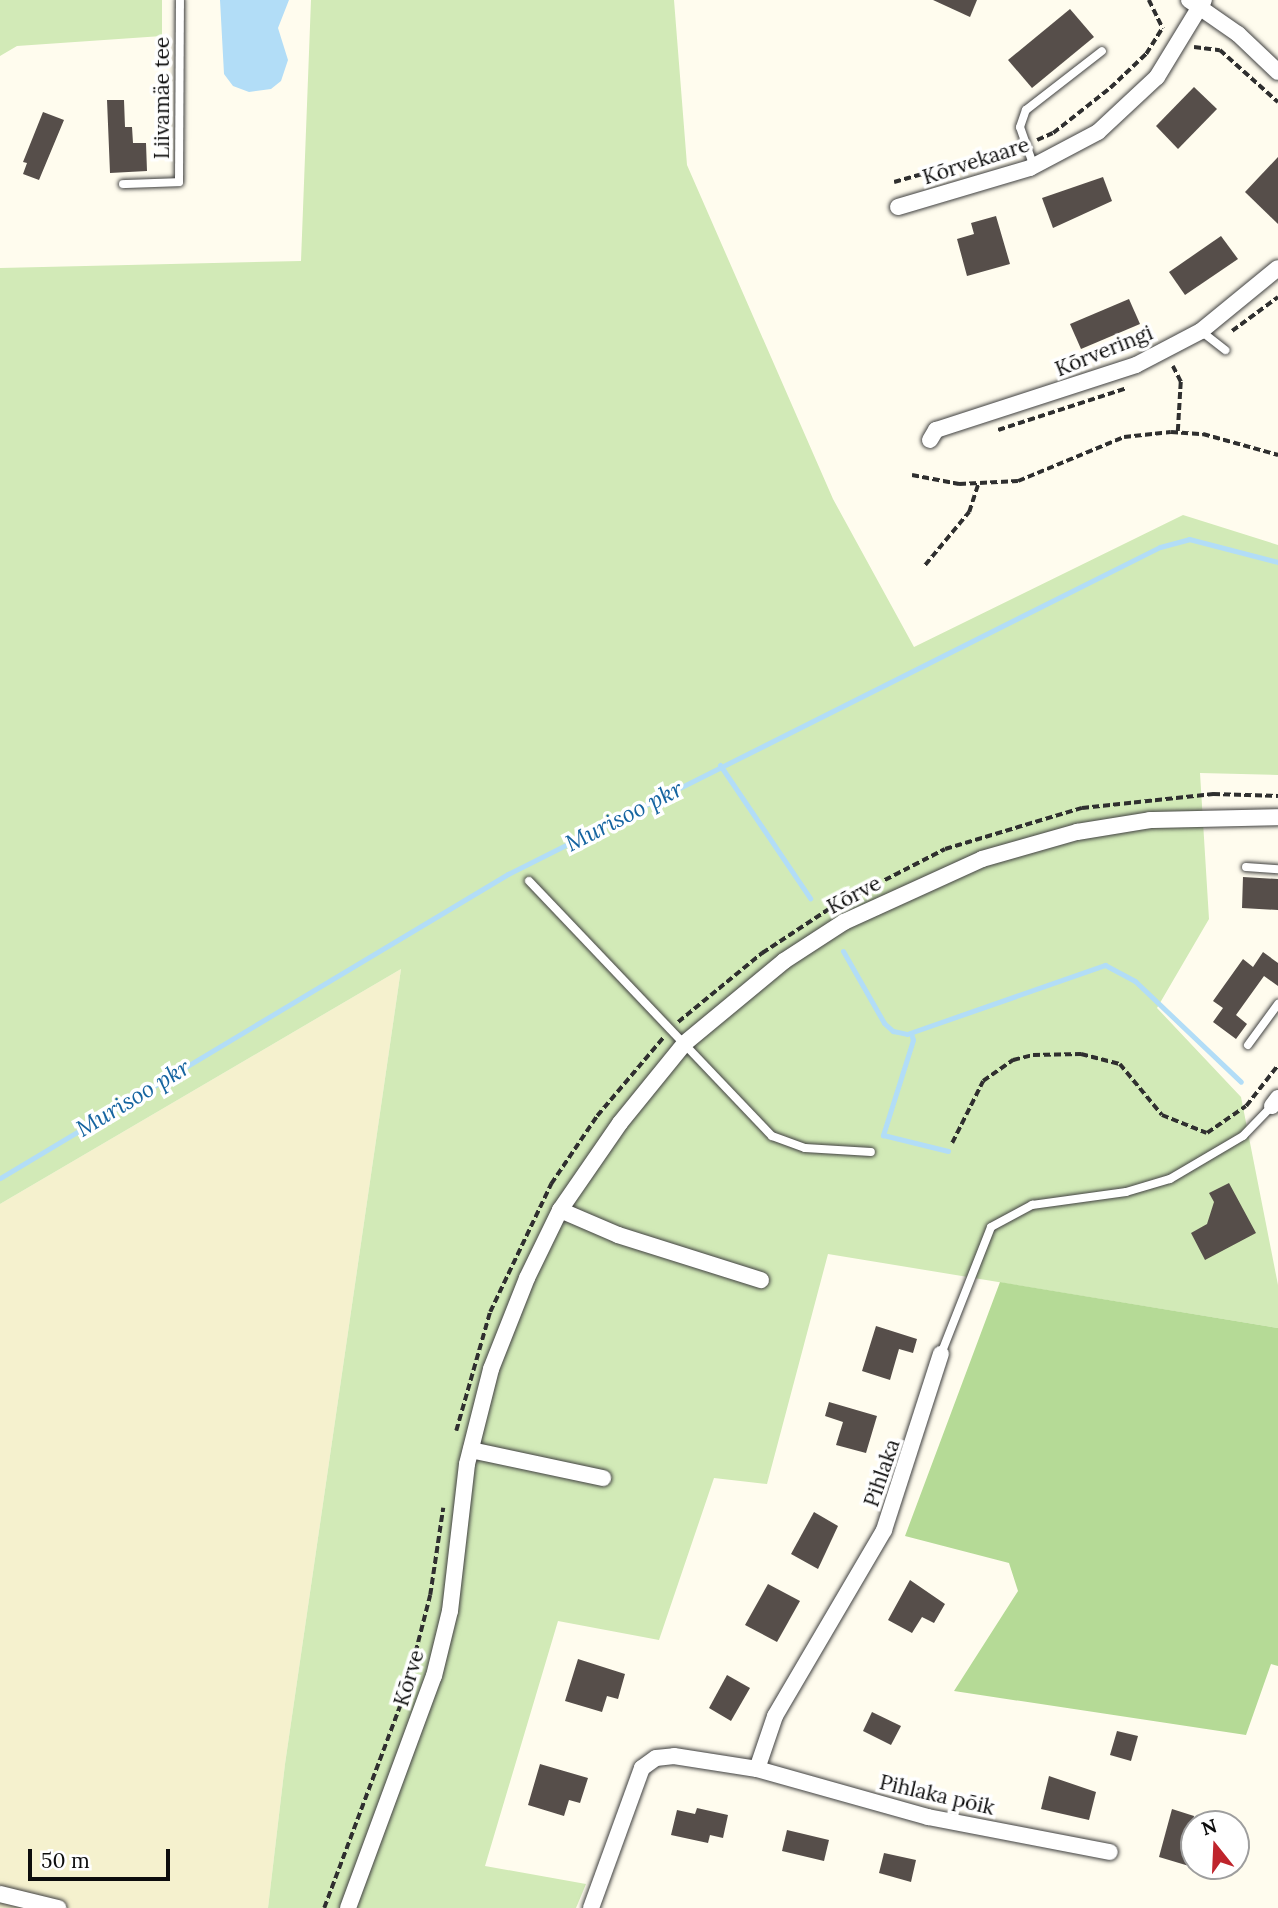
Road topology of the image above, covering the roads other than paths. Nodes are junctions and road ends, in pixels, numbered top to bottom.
1 (180, 0) edge
2 (1198, 2) edge
3 (1102, 51) dead end
4 (1278, 72) edge
5 (1034, 167) junction
6 (122, 184) dead end
7 (898, 207) dead end
8 (1278, 268) edge
9 (1200, 331) junction
10 (1226, 350) dead end
11 (930, 440) dead end
12 (1278, 817) edge
13 (1246, 867) dead end
14 (1278, 869) edge
15 (528, 881) dead end
16 (1278, 1004) edge
17 (685, 1044) junction
18 (1248, 1045) dead end
19 (1275, 1102) edge
20 (871, 1152) dead end
21 (560, 1210) junction
22 (761, 1280) dead end
23 (941, 1353) joint
24 (471, 1450) junction
25 (603, 1478) dead end
26 (757, 1769) junction
27 (1110, 1852) dead end
28 (0, 1894) edge
29 (58, 1908) edge
30 (348, 1908) edge
31 (592, 1908) edge

1 - 6 lane, Liivamäe tee
2 - 4 street
2 - 5 street, Kõrvekaare
3 - 5 lane
5 - 7 street, Kõrvekaare
8 - 9 street, Kõrveringi
9 - 10 lane
9 - 11 street, Kõrveringi
12 - 17 street, Kõrve
13 - 14 lane
15 - 17 lane
16 - 18 lane
17 - 20 lane
17 - 21 street, Kõrve
19 - 23 lane, Pihlaka
21 - 22 street
21 - 24 street, Kõrve
23 - 26 street, Pihlaka
24 - 25 street
24 - 30 street, Kõrve
26 - 27 street, Pihlaka põik
26 - 31 street
28 - 29 street

